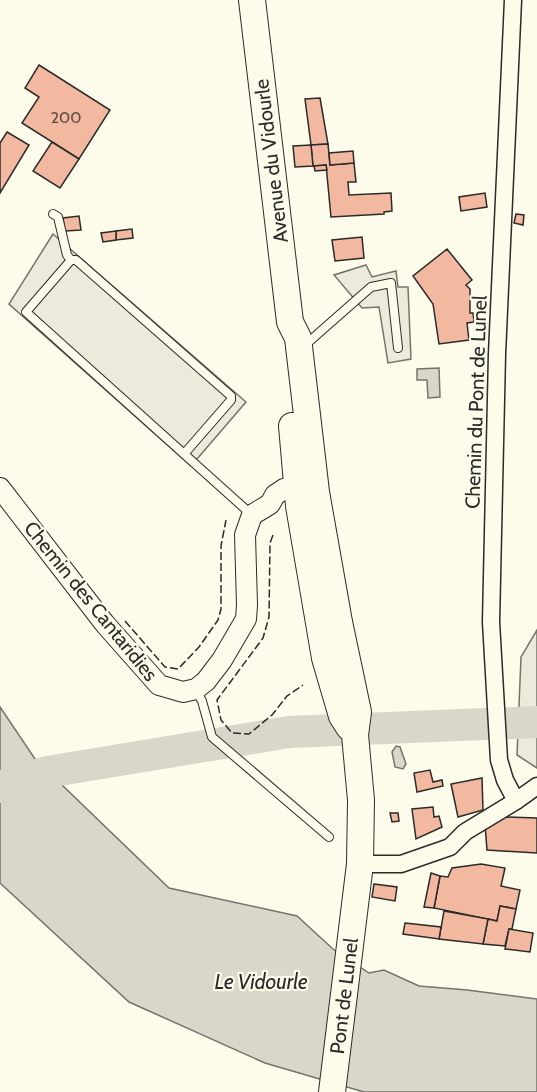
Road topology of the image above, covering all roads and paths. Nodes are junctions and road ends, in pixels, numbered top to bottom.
1 (252, 0) edge
2 (513, 0) edge
3 (53, 214) dead end
4 (71, 260) junction
5 (290, 322) junction
6 (398, 348) dead end
7 (299, 350) junction
8 (184, 454) junction
9 (0, 488) edge
10 (303, 494) junction
11 (252, 515) junction
12 (196, 689) junction
13 (537, 786) edge
14 (516, 801) junction
15 (329, 837) dead end
16 (360, 864) junction
17 (356, 901) joint
18 (332, 1092) edge

1 - 5 main road, Avenue du Vidourle
2 - 14 street, Chemin du Pont de Lunel
3 - 4 lane
4 - 8 lane
4 - 8 lane
5 - 7 main road, Avenue du Vidourle
5 - 10 main road, Avenue du Vidourle
6 - 7 lane
7 - 10 main road, Avenue du Vidourle
8 - 11 lane
9 - 12 street, Chemin des Cantaridies
10 - 11 street
10 - 16 main road, Avenue du Vidourle
11 - 12 street
12 - 15 lane
13 - 14 street
14 - 16 street
16 - 17 main road, Avenue du Vidourle
17 - 18 main road, Pont de Lunel

